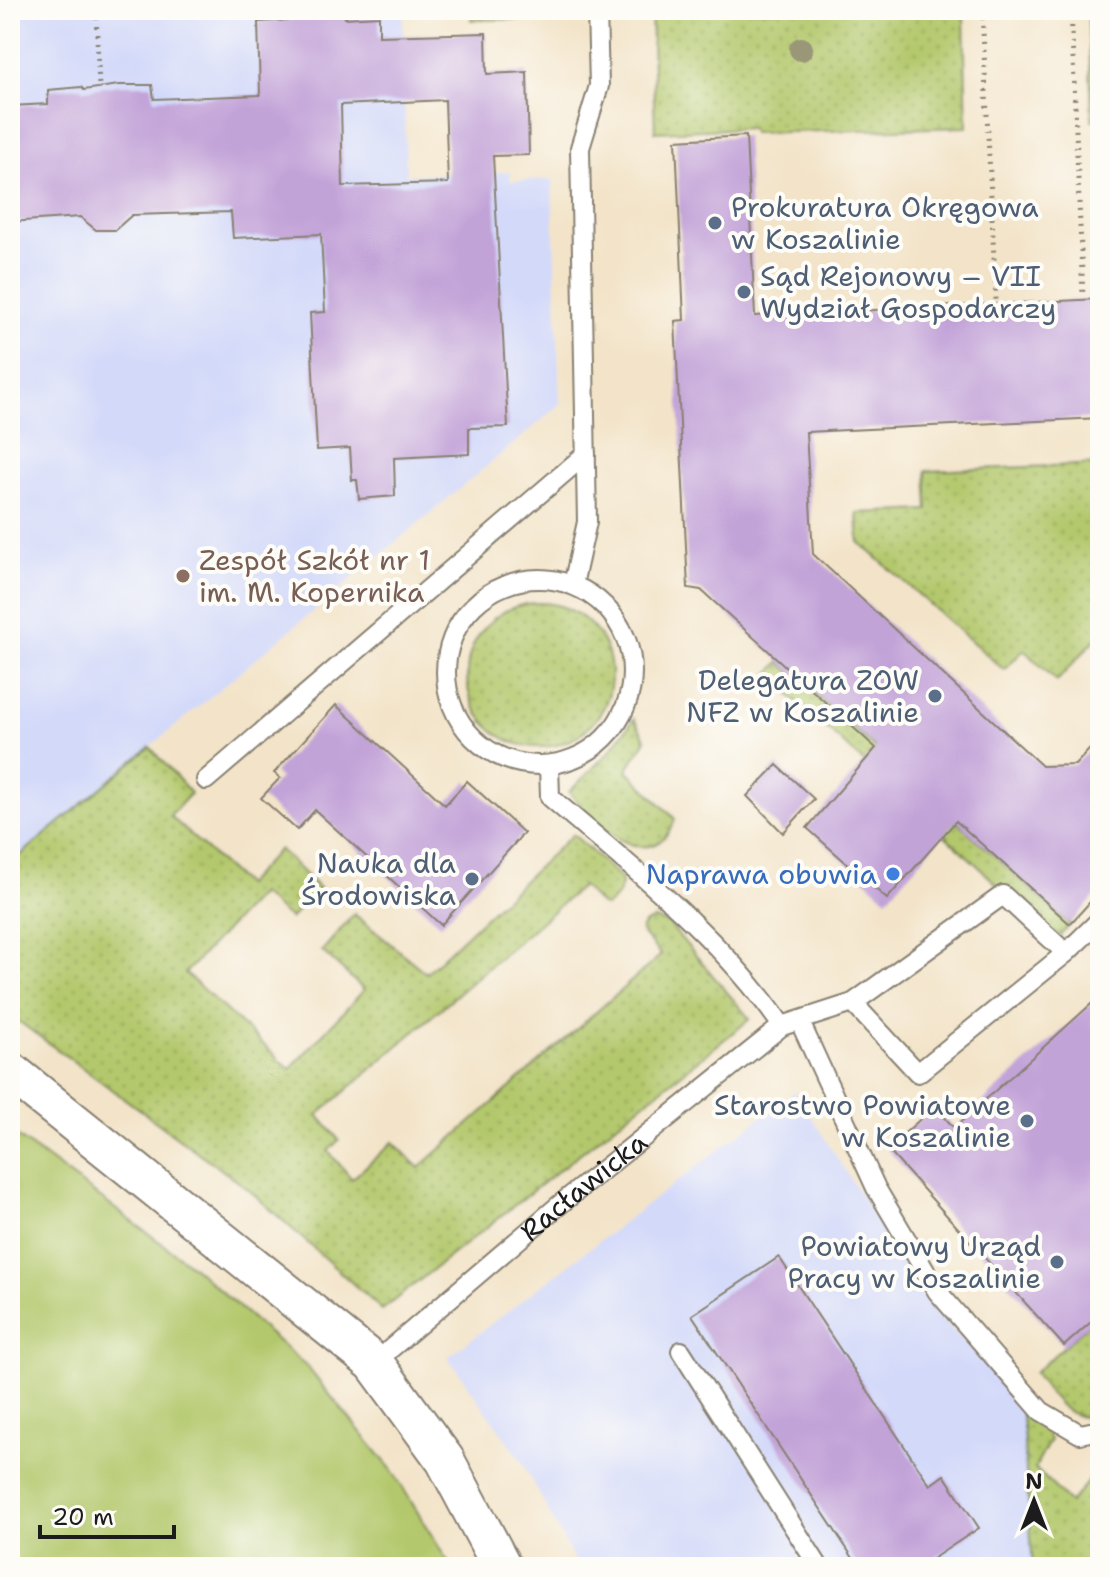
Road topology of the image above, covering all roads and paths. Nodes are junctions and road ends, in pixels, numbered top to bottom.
1 (96, 10) edge
2 (597, 10) edge
3 (982, 10) edge
4 (1071, 10) edge
5 (99, 88) dead end
6 (1083, 297) dead end
7 (996, 300) dead end
8 (586, 454) junction
9 (573, 585) junction
10 (549, 765) junction
11 (206, 780) dead end
12 (1100, 920) edge
13 (1066, 953) junction
14 (853, 1003) junction
15 (791, 1024) junction
16 (10, 1071) edge
17 (681, 1351) dead end
18 (374, 1363) junction
19 (1100, 1430) edge
20 (502, 1567) edge
21 (819, 1567) edge

1 - 5 path
2 - 8 lane
3 - 7 path
4 - 6 path
8 - 9 lane
8 - 11 lane
9 - 10 lane
9 - 10 lane
10 - 15 lane
12 - 13 lane
13 - 14 lane, Racławicka
13 - 14 lane
14 - 15 lane, Racławicka
15 - 18 lane, Racławicka
15 - 19 lane
16 - 18 street
17 - 21 lane
18 - 20 street

